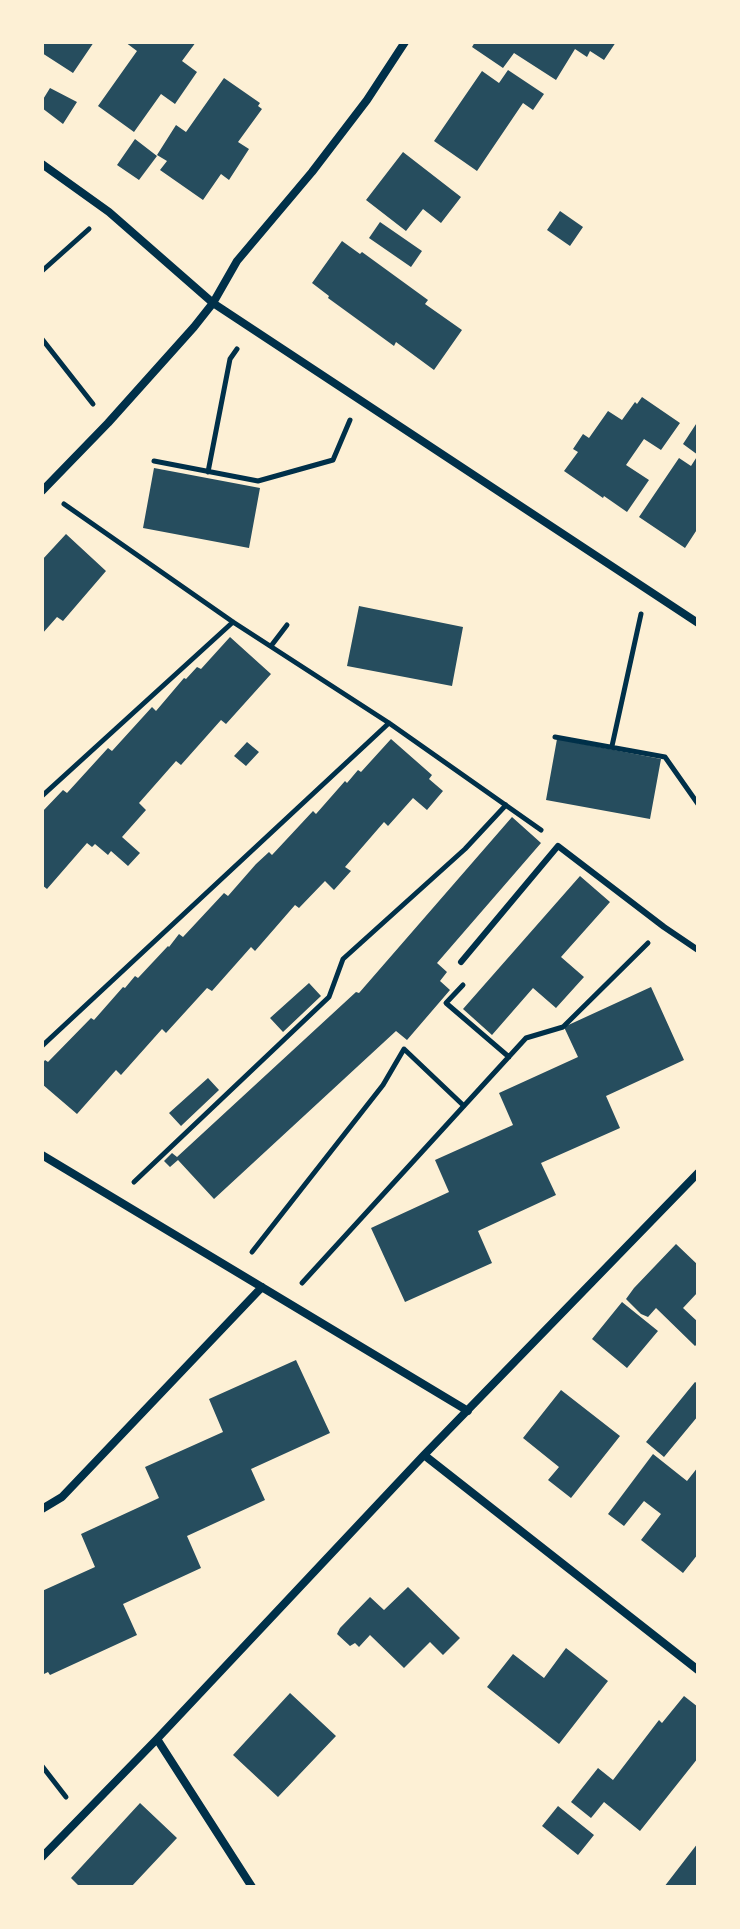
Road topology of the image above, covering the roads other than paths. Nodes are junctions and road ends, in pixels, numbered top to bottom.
1 (405, 42) edge
2 (42, 164) edge
3 (213, 303) junction
4 (43, 490) edge
5 (698, 623) edge
6 (698, 950) edge
7 (461, 962) road end
8 (42, 1155) edge
9 (698, 1173) edge
10 (262, 1287) junction
11 (468, 1411) junction
12 (424, 1455) junction
13 (42, 1509) edge
14 (698, 1670) edge
15 (157, 1739) junction
16 (42, 1857) edge
17 (252, 1887) edge

1 - 3 street
2 - 3 street
3 - 4 street
3 - 5 street
6 - 7 lane
8 - 10 street
9 - 11 street
10 - 11 street
10 - 13 street
11 - 12 street
12 - 14 street
12 - 15 street
15 - 16 street
15 - 17 street

